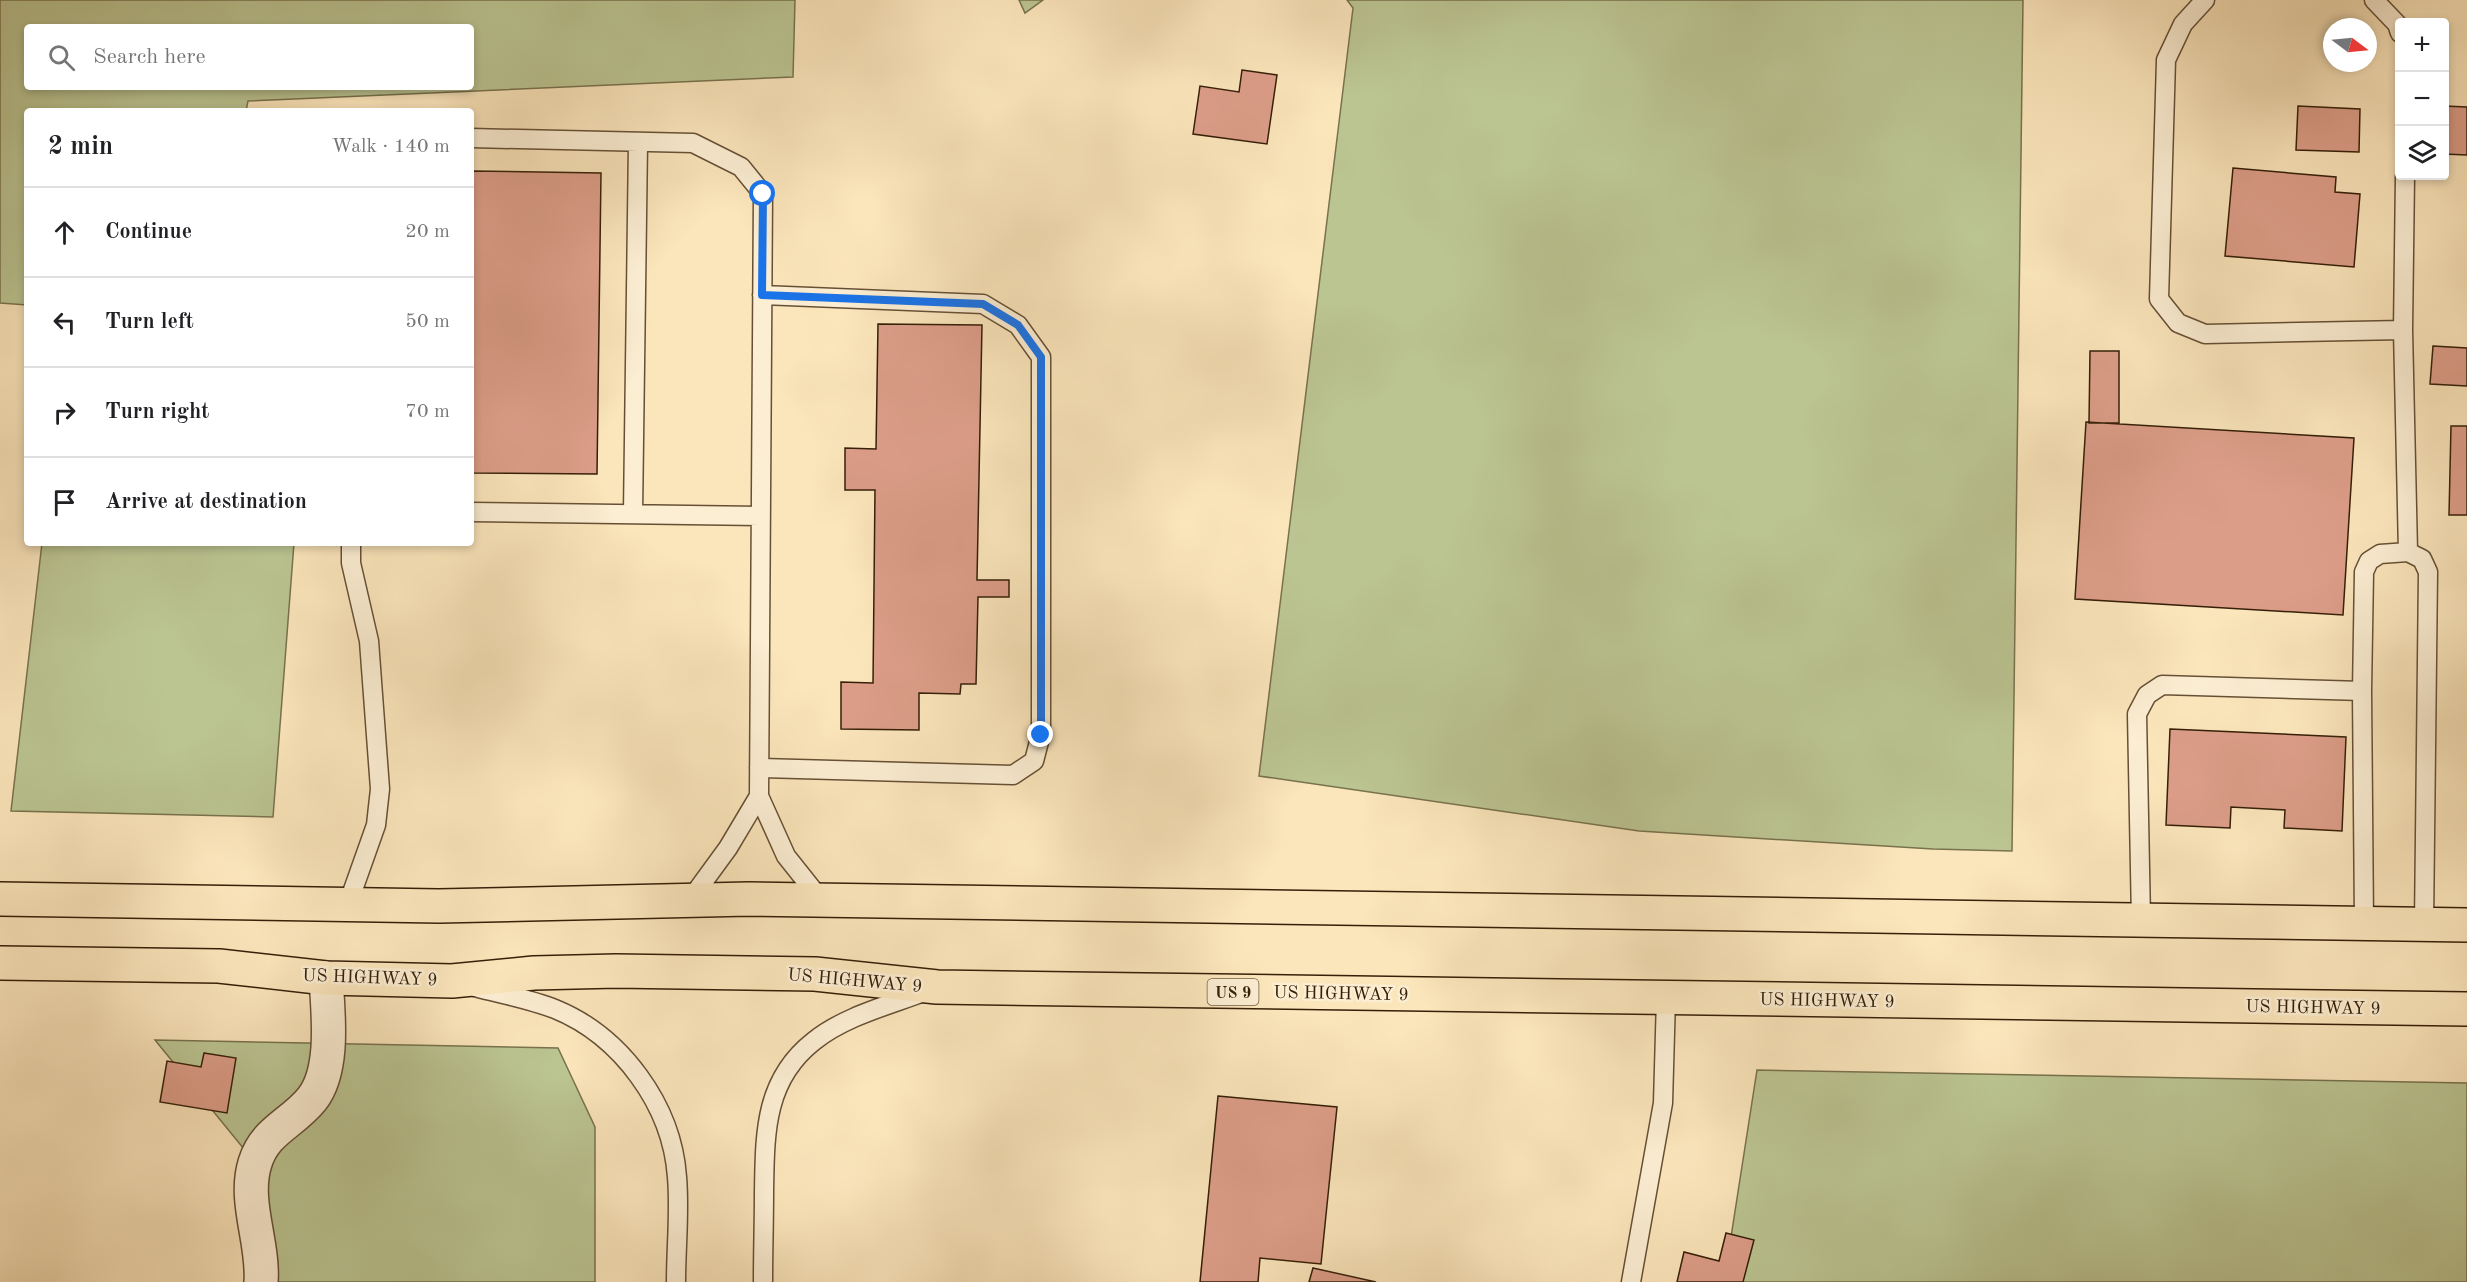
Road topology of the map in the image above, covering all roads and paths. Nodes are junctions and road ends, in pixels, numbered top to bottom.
1 (2205, 0) edge
2 (2374, 0) edge
3 (2395, 22) edge
4 (474, 138) edge
5 (638, 142) junction
6 (2405, 180) edge
7 (762, 295) junction
8 (2403, 330) junction
9 (474, 512) edge
10 (633, 514) junction
11 (760, 516) junction
12 (351, 546) edge
13 (2408, 552) junction
14 (2362, 691) junction
15 (759, 768) junction
16 (759, 796) junction
17 (0, 899) edge
18 (690, 900) junction
19 (821, 900) junction
20 (348, 904) junction
21 (2141, 920) junction
22 (2364, 923) junction
23 (2424, 924) junction
24 (2467, 925) edge
25 (0, 963) edge
26 (327, 978) junction
27 (452, 981) junction
28 (937, 987) junction
29 (1666, 998) junction
30 (2467, 1009) edge
31 (261, 1282) edge
32 (676, 1282) edge
33 (763, 1282) edge
34 (1631, 1282) edge

1 - 8 lane
2 - 3 lane
4 - 5 lane
5 - 7 lane
5 - 10 lane
6 - 8 lane
7 - 11 lane
7 - 15 lane
8 - 13 lane
9 - 10 lane
10 - 11 lane
11 - 15 lane
12 - 20 lane
13 - 14 lane
13 - 23 lane
14 - 21 lane
14 - 22 lane
15 - 16 lane
16 - 18 lane
16 - 19 lane
17 - 20 highway
18 - 19 highway
18 - 20 highway
19 - 21 highway
21 - 22 highway
22 - 23 highway
23 - 24 highway
25 - 26 highway, US HIGHWAY 9 / US 9
26 - 27 highway, US HIGHWAY 9 / US 9
26 - 31 street
27 - 28 highway, US HIGHWAY 9 / US 9
27 - 32 lane
28 - 29 highway, US HIGHWAY 9 / US 9
28 - 33 lane
29 - 30 highway, US HIGHWAY 9 / US 9
29 - 34 lane

